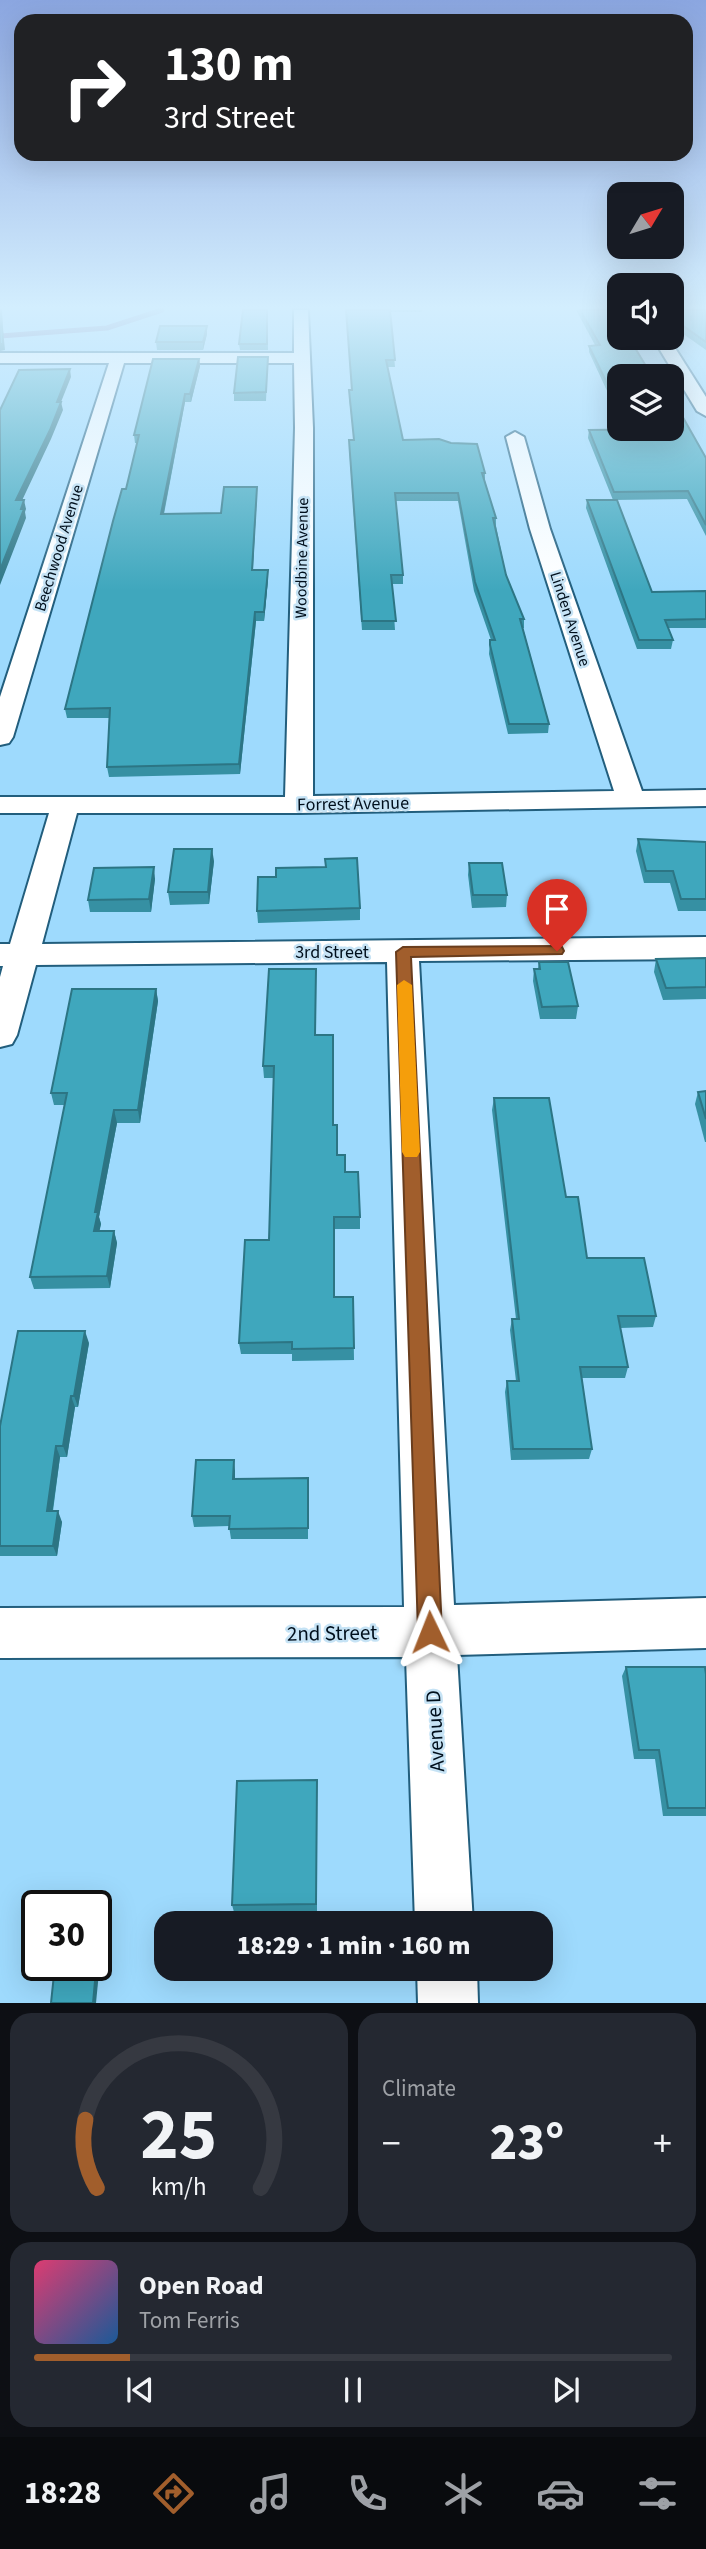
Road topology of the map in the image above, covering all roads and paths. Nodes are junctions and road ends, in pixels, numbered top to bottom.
1 (104, 403) edge
2 (303, 403) edge
3 (515, 437) dead end
4 (0, 737) edge
5 (706, 799) edge
6 (631, 800) junction
7 (0, 805) edge
8 (65, 805) junction
9 (299, 805) junction
10 (706, 948) edge
11 (403, 952) junction
12 (11, 955) edge
13 (0, 1035) edge
14 (706, 1623) edge
15 (430, 1632) junction
16 (0, 1633) edge
17 (443, 1911) edge
18 (447, 1981) edge
19 (448, 2003) edge

1 - 4 street, Beechwood Avenue
2 - 9 street, Woodbine Avenue
3 - 6 street, Linden Avenue
5 - 6 street, Forrest Avenue
6 - 9 street, Forrest Avenue
7 - 8 street, Forrest Avenue
8 - 9 street, Forrest Avenue
8 - 12 street
10 - 11 street, 3rd Street
11 - 12 street, 3rd Street
11 - 15 street, Avenue D
12 - 13 street
14 - 15 street, 2nd Street
15 - 16 street, 2nd Street
15 - 17 street, Avenue D
18 - 19 street

